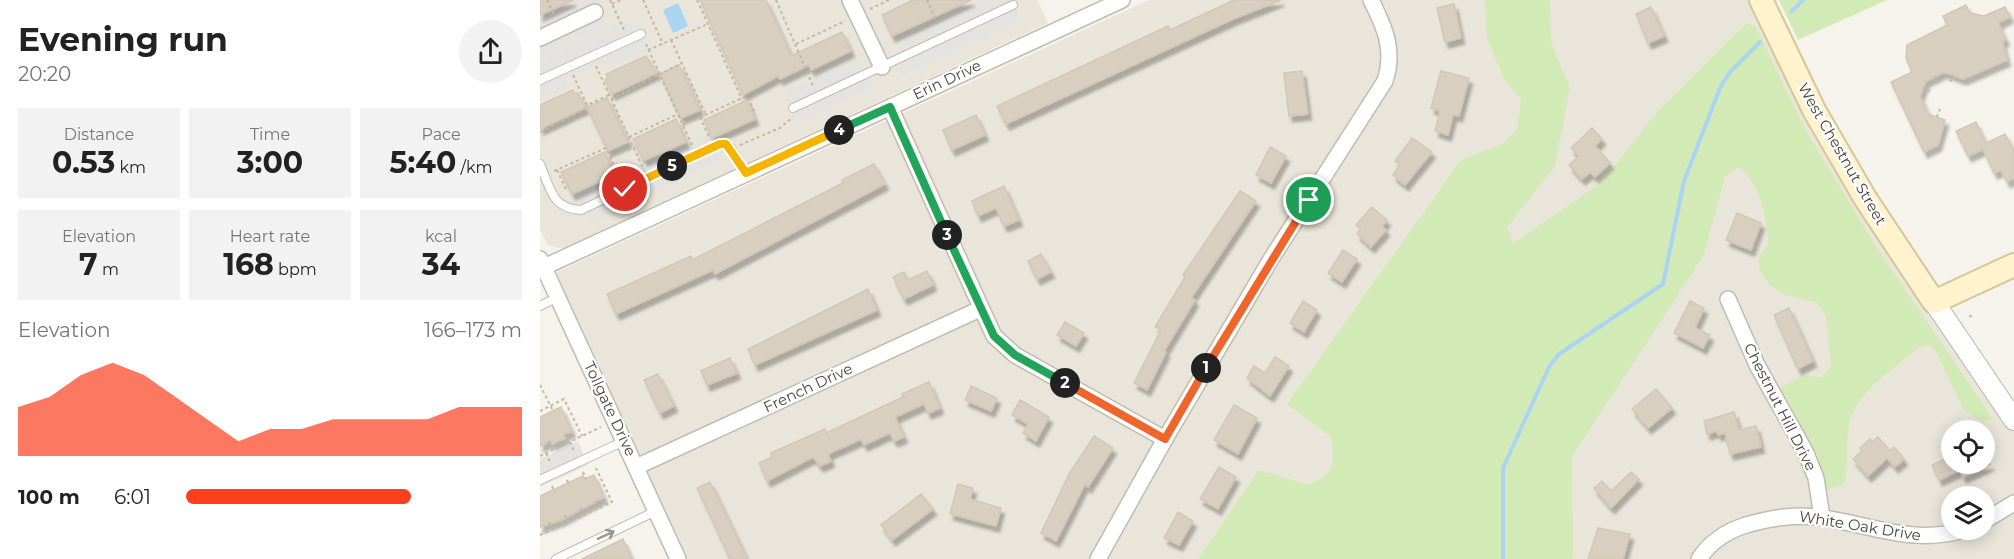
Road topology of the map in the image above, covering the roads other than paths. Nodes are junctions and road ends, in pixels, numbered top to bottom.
1 (850, 0) edge
2 (1122, 0) edge
3 (1371, 0) edge
4 (1761, 0) edge
5 (1013, 5) dead end
6 (596, 12) dead end
7 (641, 34) road end
8 (540, 38) edge
9 (882, 67) junction
10 (540, 80) edge
11 (890, 107) junction
12 (795, 108) road end
13 (540, 164) edge
14 (746, 173) junction
15 (542, 263) edge
16 (2014, 265) edge
17 (558, 297) junction
18 (1728, 299) dead end
19 (1934, 302) junction
20 (540, 306) edge
21 (980, 309) junction
22 (2014, 420) edge
23 (1165, 439) junction
24 (624, 441) junction
25 (636, 467) junction
26 (540, 480) edge
27 (2014, 503) edge
28 (656, 511) junction
29 (1995, 514) edge
30 (1822, 518) junction
31 (1941, 535) edge
32 (556, 559) edge
33 (678, 559) edge
34 (1098, 559) edge
35 (1699, 559) edge

1 - 9 street
2 - 11 street, Erin Drive
3 - 23 street
4 - 19 main road, West Chestnut Street
5 - 9 lane
6 - 8 street
7 - 10 lane
9 - 12 lane
11 - 14 street, Erin Drive
11 - 21 street
13 - 14 lane
14 - 15 street, Erin Drive
15 - 17 street, Tollgate Drive
16 - 19 main road
17 - 20 lane
17 - 24 street, Tollgate Drive
18 - 30 street, Chestnut Hill Drive
19 - 22 street
21 - 23 street
21 - 25 street, French Drive
23 - 34 street
24 - 25 street, Tollgate Drive
24 - 26 lane
25 - 28 street, Tollgate Drive
27 - 29 street
32 -> 28 lane
28 - 33 street, Tollgate Drive
30 - 31 street, White Oak Drive
30 - 35 street, White Oak Drive

